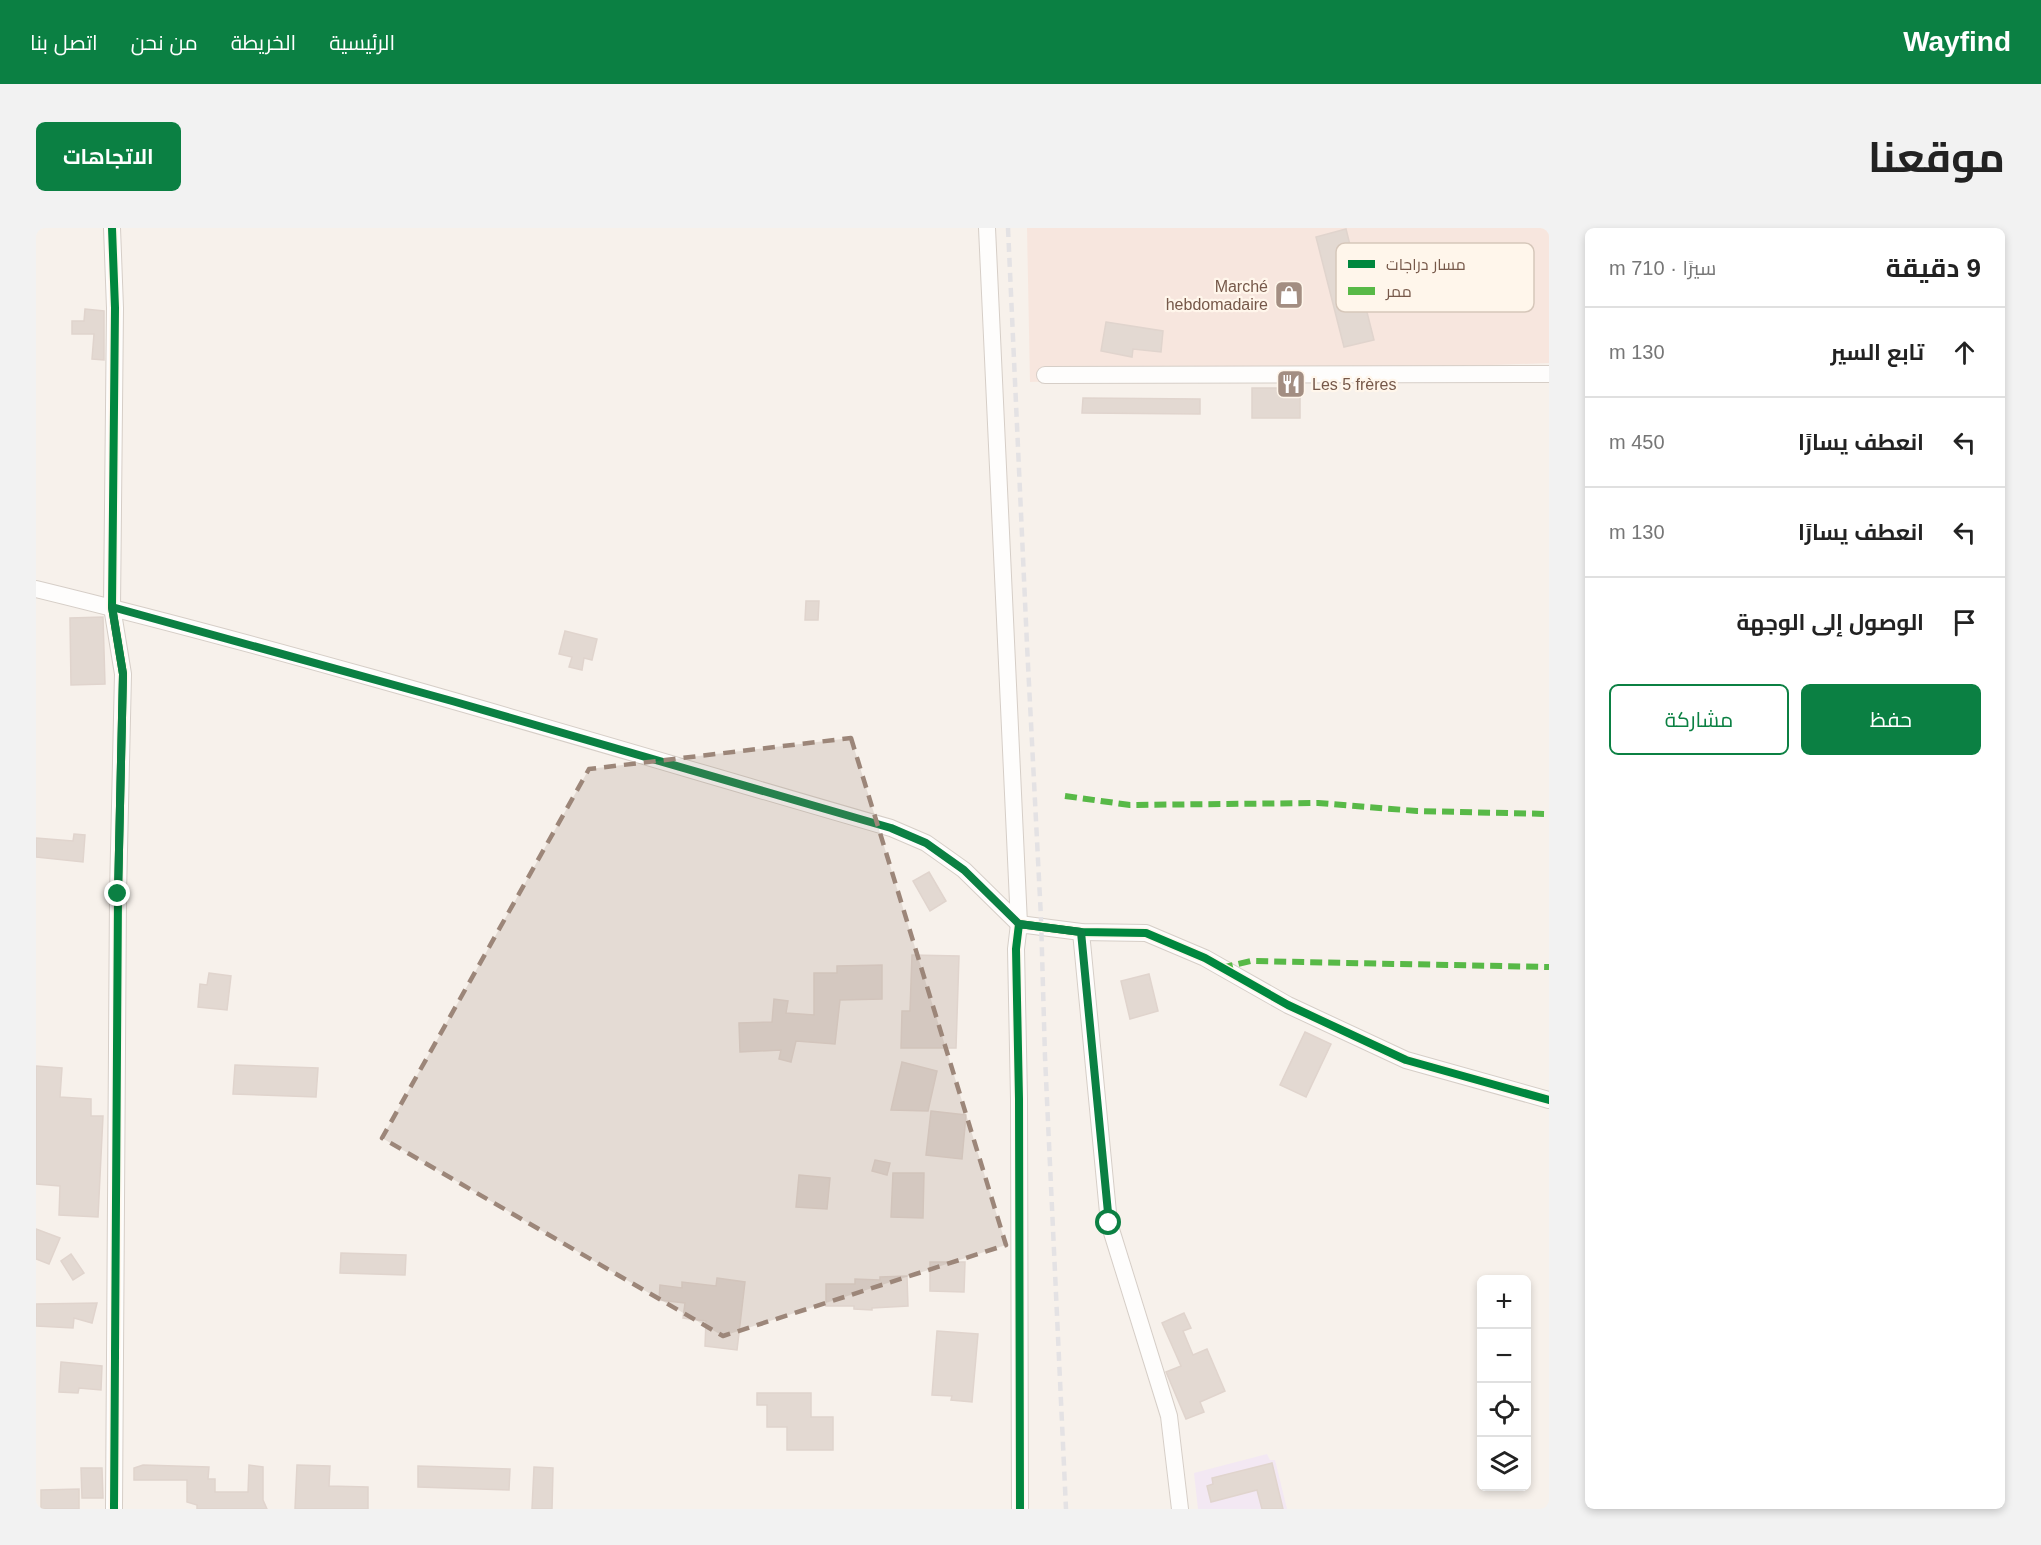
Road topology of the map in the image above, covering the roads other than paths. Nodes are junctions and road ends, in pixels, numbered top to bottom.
1 (112, 228) edge
2 (987, 228) edge
3 (1549, 374) edge
4 (1045, 375) dead end
5 (36, 589) edge
6 (112, 607) junction
7 (1019, 924) junction
8 (1081, 932) junction
9 (1549, 1100) edge
10 (114, 1509) edge
11 (1020, 1509) edge
12 (1180, 1509) edge

1 - 6 street
2 - 7 street
3 - 4 street
5 - 6 street
6 - 7 street
6 - 10 street
7 - 8 street
7 - 11 street
8 - 9 street
8 - 12 street

